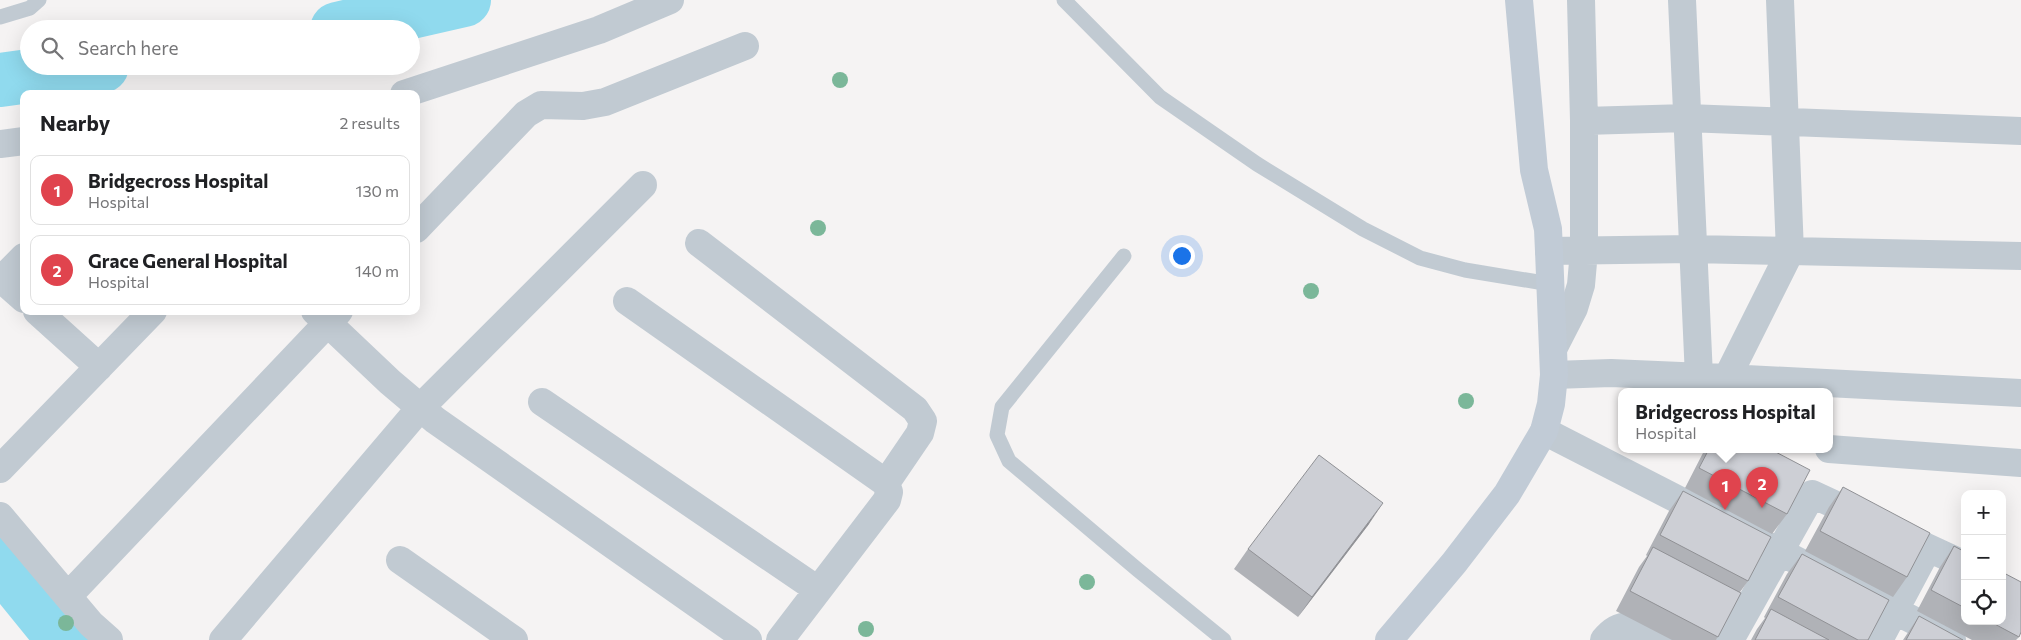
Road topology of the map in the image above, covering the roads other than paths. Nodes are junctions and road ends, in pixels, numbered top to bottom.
1 (670, 0) edge
2 (1064, 0) edge
3 (1580, 0) edge
4 (1682, 0) edge
5 (1780, 0) edge
6 (1519, 1) edge
7 (30, 3) edge
8 (0, 17) edge
9 (746, 46) dead end
10 (416, 90) edge
11 (1687, 118) junction
12 (1584, 122) junction
13 (1784, 122) junction
14 (2021, 131) edge
15 (20, 142) edge
16 (0, 144) edge
17 (643, 185) dead end
18 (420, 225) edge
19 (699, 243) dead end
20 (1692, 249) junction
21 (1584, 251) junction
22 (1550, 252) junction
23 (1790, 252) junction
24 (1124, 256) dead end
25 (2021, 256) edge
26 (20, 261) edge
27 (0, 279) edge
28 (1550, 284) junction
29 (20, 296) edge
30 (627, 301) dead end
31 (41, 315) edge
32 (149, 315) edge
33 (327, 315) edge
34 (1554, 362) junction
35 (99, 367) junction
36 (1699, 377) junction
37 (1726, 378) junction
38 (1618, 382) edge
39 (2021, 393) edge
40 (542, 402) dead end
41 (420, 408) junction
42 (1544, 431) junction
43 (1833, 449) edge
44 (2021, 463) edge
45 (0, 469) edge
46 (886, 483) junction
47 (0, 516) edge
48 (1928, 548) junction
49 (1780, 552) junction
50 (400, 560) dead end
51 (1961, 563) edge
52 (818, 590) junction
53 (68, 596) junction
54 (1720, 600) edge
55 (1895, 611) junction
56 (1745, 613) junction
57 (1771, 626) edge
58 (1394, 638) edge
59 (109, 640) edge
60 (223, 640) edge
61 (514, 640) edge
62 (748, 640) edge
63 (780, 640) edge
64 (1224, 640) edge
65 (1604, 640) edge
66 (1663, 640) edge
67 (1730, 640) edge
68 (1879, 640) edge
69 (1952, 640) edge

1 - 10 street
2 - 28 lane
3 - 12 street
4 - 11 street
5 - 13 street
6 - 22 street
7 - 8 lane
9 - 18 street
11 - 12 street
11 - 13 street
11 - 20 street
12 - 21 street
13 - 14 street
13 - 23 street
15 - 16 street
17 - 41 street
19 - 46 street
20 - 21 street
20 - 23 street
20 - 36 street
21 - 22 street
21 - 34 street
22 - 28 street
23 - 25 street
23 - 37 street
24 - 64 lane
26 - 27 street
27 - 29 street
28 - 34 street
30 - 46 street
31 - 35 street
32 - 35 street
33 - 41 street
33 - 53 street
34 - 38 street
34 - 42 street
35 - 45 street
36 - 37 street
36 - 38 street
37 - 39 street
40 - 52 street
41 - 60 street
41 - 62 street
42 - 49 street
42 - 58 street
43 - 44 street
46 - 52 street
47 - 53 street
48 - 49 street
48 - 51 street
48 - 55 street
49 - 55 street
49 - 56 street
50 - 61 street
52 - 63 street
53 - 59 street
54 - 56 street
55 - 68 street
55 - 69 street
56 - 57 street
56 - 67 street
65 - 66 street

